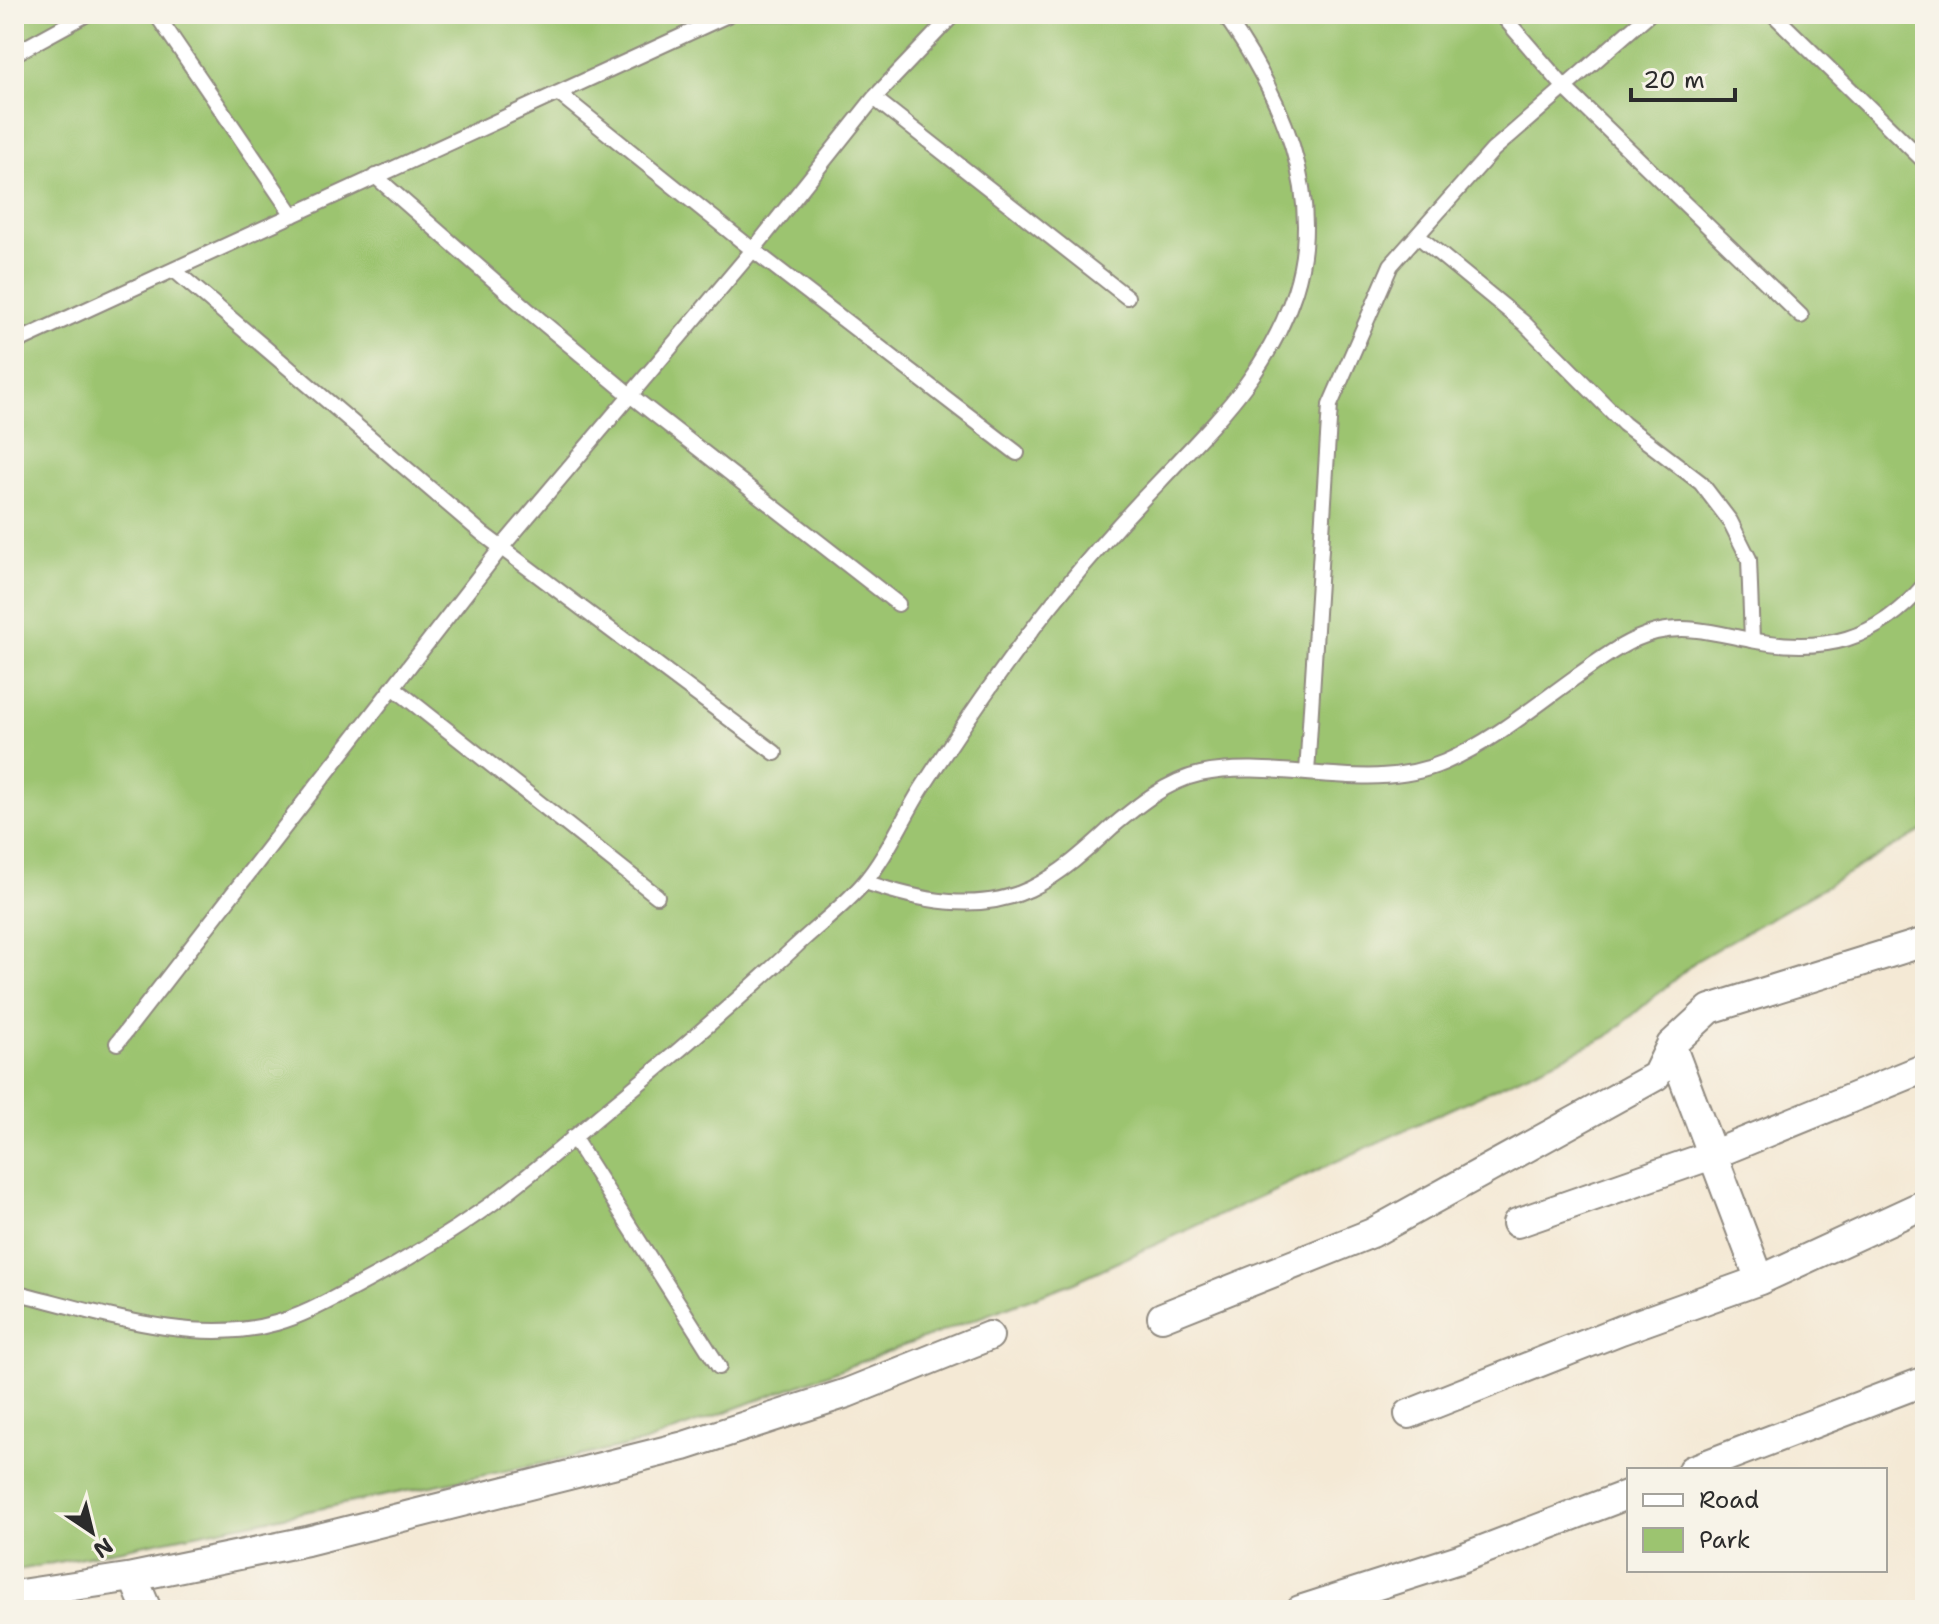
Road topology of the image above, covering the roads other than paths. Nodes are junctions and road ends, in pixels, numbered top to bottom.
1 (87, 14) edge
2 (156, 14) edge
3 (730, 14) edge
4 (954, 14) edge
5 (1224, 14) edge
6 (1501, 14) edge
7 (1649, 14) edge
8 (1773, 14) edge
9 (14, 54) edge
10 (1565, 88) junction
11 (558, 93) junction
12 (874, 98) junction
13 (1925, 162) edge
14 (375, 176) junction
15 (293, 215) junction
16 (1418, 236) junction
17 (753, 250) junction
18 (174, 270) junction
19 (1127, 297) dead end
20 (1801, 316) dead end
21 (14, 343) edge
22 (630, 395) junction
23 (1017, 453) dead end
24 (501, 548) junction
25 (1925, 584) edge
26 (898, 604) dead end
27 (1752, 640) junction
28 (393, 687) junction
29 (775, 753) dead end
30 (1307, 773) junction
31 (865, 882) junction
32 (657, 896) dead end
33 (1925, 942) edge
34 (117, 1043) dead end
35 (1671, 1045) junction
36 (1925, 1068) edge
37 (573, 1137) junction
38 (1712, 1155) junction
39 (1925, 1204) edge
40 (1517, 1223) dead end
41 (1760, 1280) junction
42 (14, 1292) edge
43 (1162, 1317) dead end
44 (989, 1336) dead end
45 (719, 1367) dead end
46 (1925, 1381) edge
47 (1409, 1414) dead end
48 (1697, 1468) edge
49 (1627, 1495) edge
50 (133, 1577) junction
51 (16, 1600) edge
52 (147, 1610) edge
53 (1300, 1610) edge

1 - 9 lane
2 - 15 lane
3 - 11 lane
4 - 12 lane
5 - 31 lane
6 - 10 lane
7 - 10 lane
8 - 13 lane
10 - 16 lane
10 - 20 lane
11 - 14 lane
11 - 17 lane
12 - 17 lane
12 - 19 lane
14 - 15 lane
14 - 22 lane
15 - 18 lane
16 - 27 lane
16 - 30 lane
17 - 22 lane
17 - 23 lane
18 - 21 lane
18 - 24 lane
22 - 24 lane
22 - 26 lane
24 - 28 lane
24 - 29 lane
25 - 27 lane
27 - 30 lane
28 - 32 lane
28 - 34 lane
30 - 31 lane
31 - 37 lane
33 - 35 street
35 - 38 street
35 - 43 street
36 - 38 street
37 - 42 lane
37 - 45 lane
38 - 40 street
38 - 41 street
39 - 41 street
41 - 47 street
44 - 50 street
46 - 48 street
49 - 53 street
50 - 51 street
50 - 52 street

